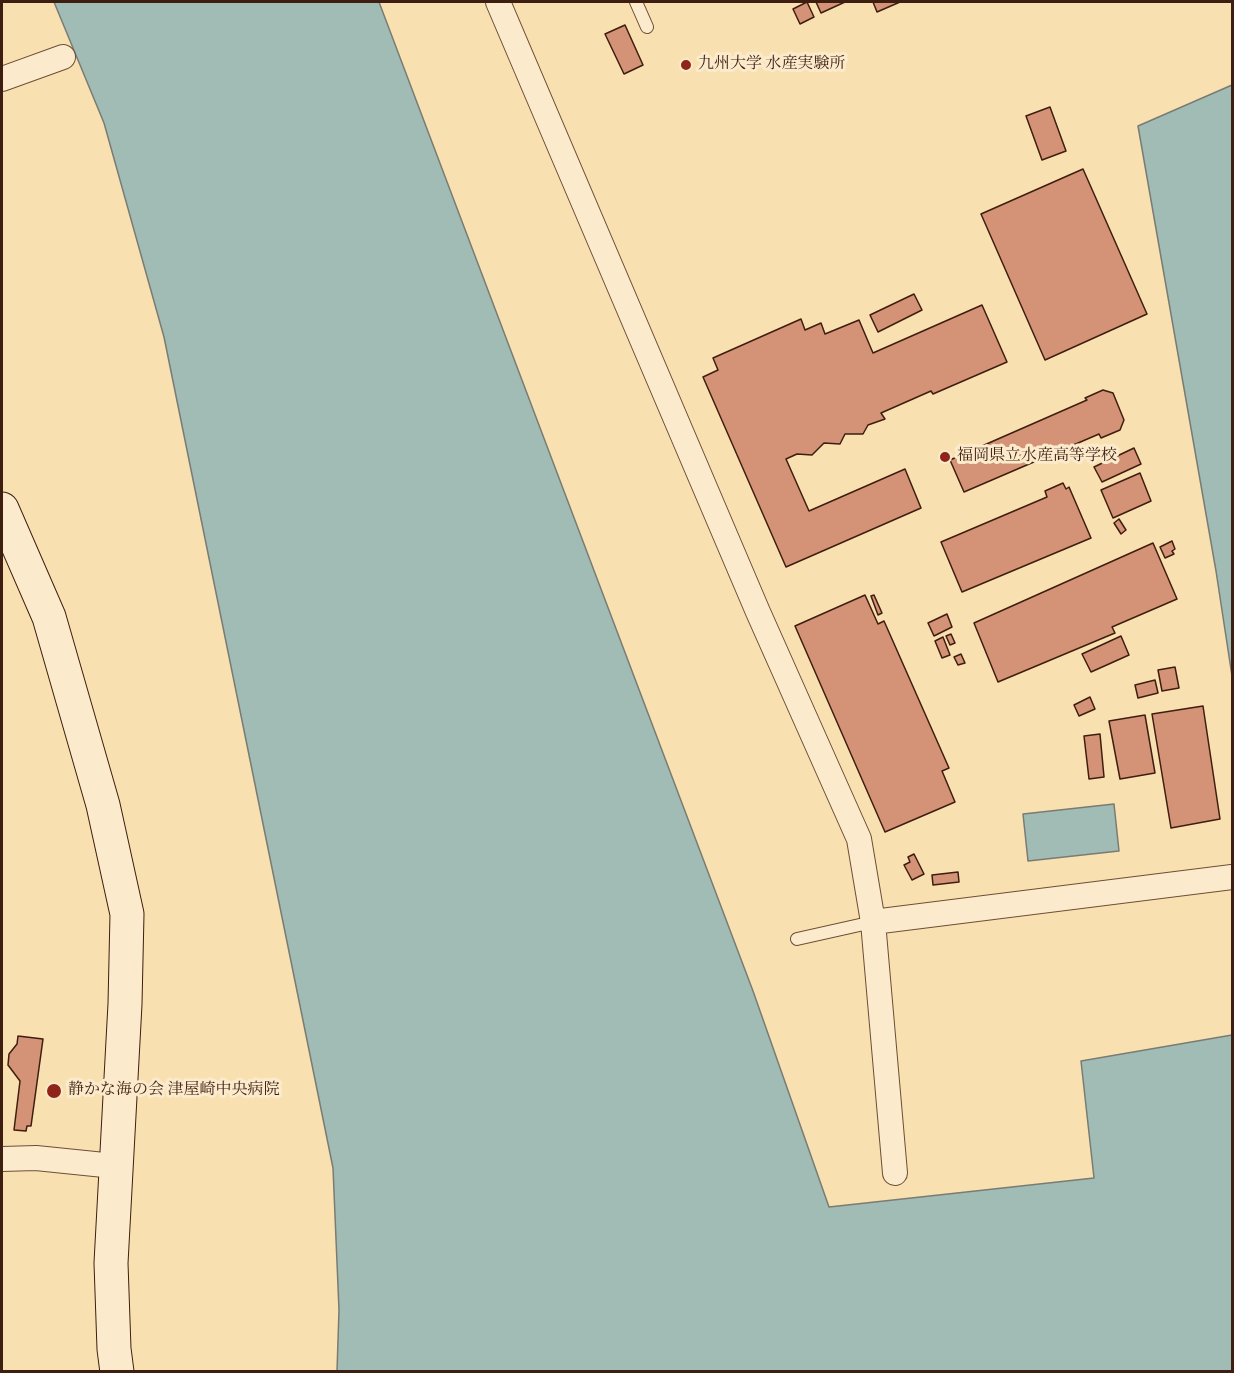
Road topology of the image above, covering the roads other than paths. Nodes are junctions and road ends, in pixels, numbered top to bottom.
1 (498, 2) edge
2 (636, 2) edge
3 (647, 27) dead end
4 (63, 57) dead end
5 (2, 79) edge
6 (2, 509) edge
7 (1233, 877) edge
8 (873, 922) junction
9 (797, 939) dead end
10 (2, 1159) edge
11 (114, 1166) junction
12 (896, 1173) dead end
13 (117, 1371) edge

1 - 8 street
2 - 3 lane
4 - 5 street
6 - 11 street
7 - 8 street
8 - 9 lane
8 - 12 street
10 - 11 street
11 - 13 street

